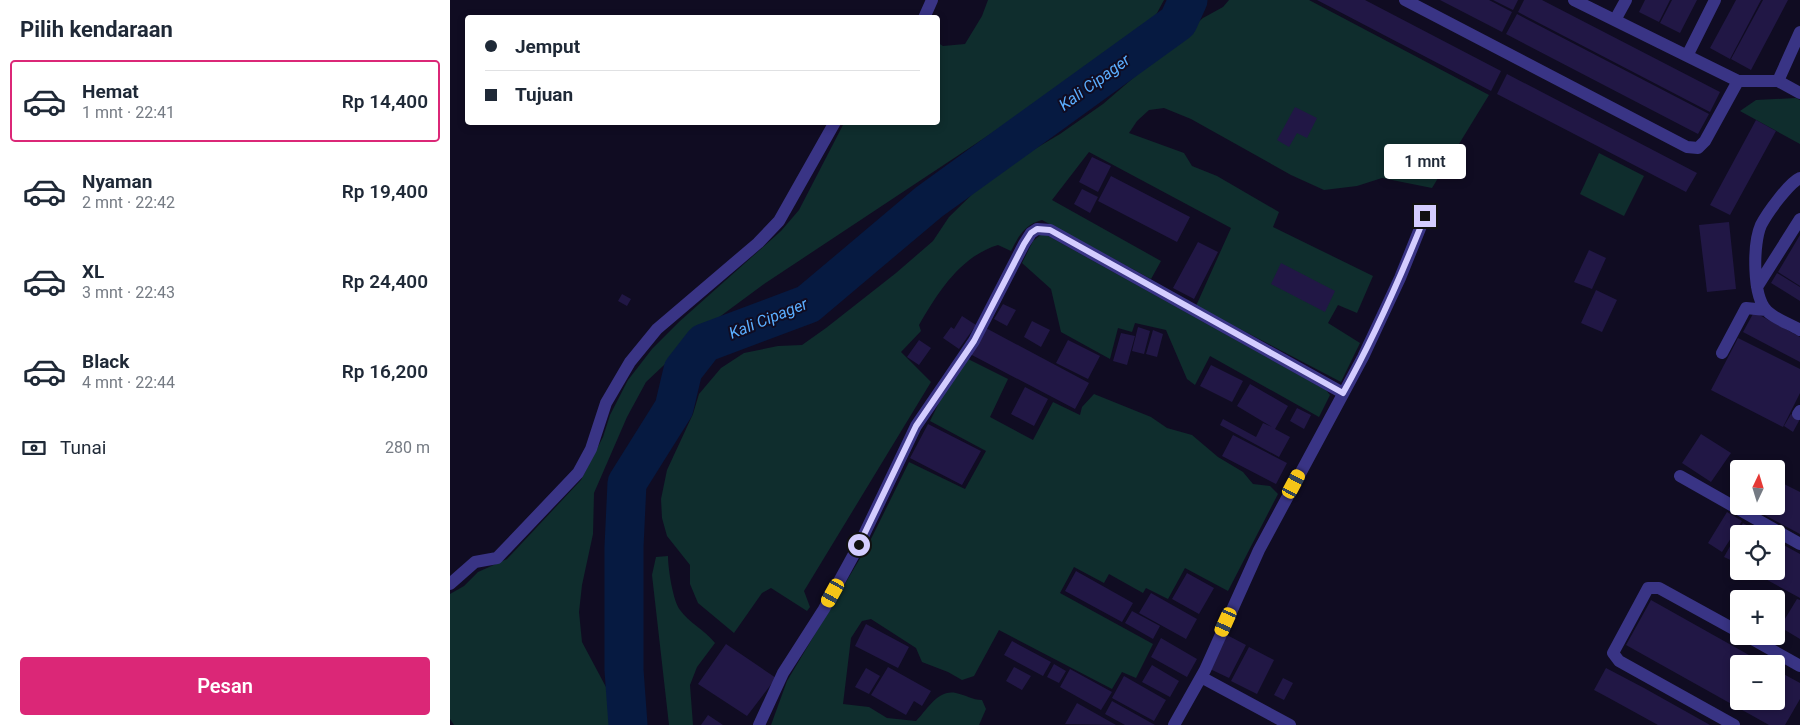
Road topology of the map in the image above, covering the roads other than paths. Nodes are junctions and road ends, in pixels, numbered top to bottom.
1 (932, 0) edge
2 (1405, 0) edge
3 (1574, 0) edge
4 (1626, 0) edge
5 (1715, 0) edge
6 (925, 15) edge
7 (1615, 20) junction
8 (1800, 32) edge
9 (1687, 56) junction
10 (1738, 81) junction
11 (1778, 81) junction
12 (1800, 93) edge
13 (833, 125) edge
14 (1800, 178) edge
15 (1425, 216) dead end
16 (1800, 219) edge
17 (1757, 287) junction
18 (1766, 310) junction
19 (1800, 330) edge
20 (1722, 353) dead end
21 (1343, 393) junction
22 (1680, 476) dead end
23 (1800, 544) edge
24 (450, 584) edge
25 (1730, 627) edge
26 (1763, 645) edge
27 (1800, 666) edge
28 (1201, 677) junction
29 (759, 725) edge
30 (1174, 725) edge
31 (1290, 725) edge
32 (1734, 725) edge

1 - 6 street
2 - 10 street
3 - 7 street
4 - 7 street
5 - 9 street
7 - 9 street
8 - 11 street
9 - 10 street
10 - 11 street
11 - 12 street
13 - 24 street
14 - 17 street
15 - 21 street
16 - 17 street
17 - 18 street
18 - 19 street
18 - 20 street
21 - 28 street
21 - 29 street
22 - 23 street
25 - 32 street
26 - 27 street
28 - 30 street
28 - 31 street

